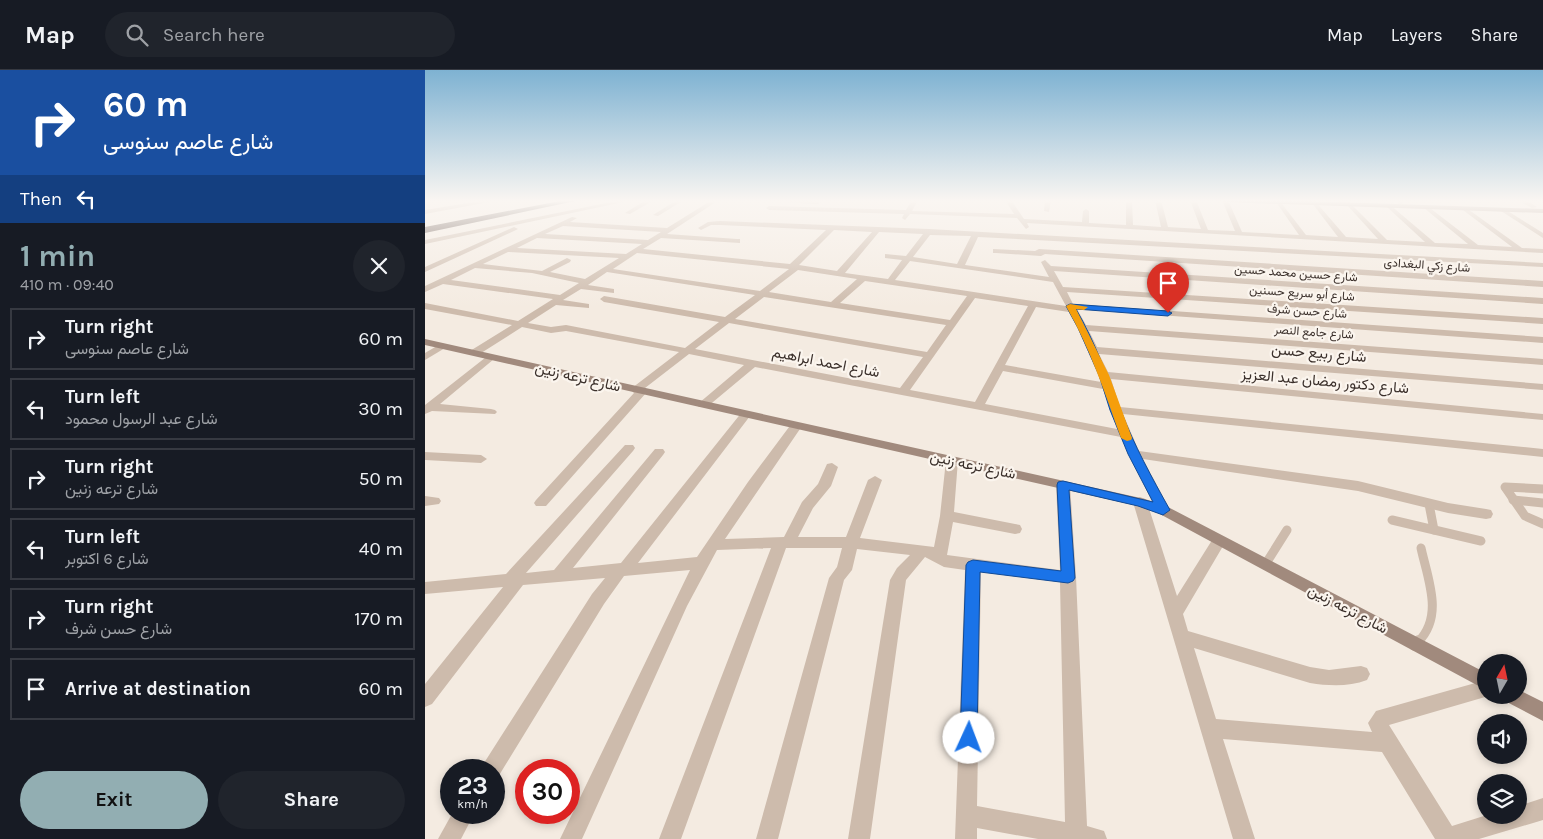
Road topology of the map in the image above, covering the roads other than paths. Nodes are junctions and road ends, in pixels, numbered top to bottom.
1 (454, 236) edge
2 (459, 236) edge
3 (499, 236) edge
4 (535, 236) joint
5 (659, 236) joint
6 (826, 236) edge
7 (873, 236) edge
8 (924, 236) edge
9 (975, 236) edge
10 (1011, 236) edge
11 (1286, 236) edge
12 (1341, 236) edge
13 (1379, 236) edge
14 (1423, 236) edge
15 (1462, 236) edge
16 (1502, 236) edge
17 (1032, 237) junction
18 (1304, 237) joint
19 (1343, 239) junction
20 (737, 241) dead end
21 (425, 242) edge
22 (650, 242) junction
23 (1385, 242) junction
24 (1433, 245) junction
25 (1476, 247) junction
26 (507, 250) junction
27 (1521, 250) junction
28 (425, 251) edge
29 (996, 251) dead end
30 (1543, 251) edge
31 (632, 253) junction
32 (1040, 253) junction
33 (888, 256) dead end
34 (908, 259) junction
35 (567, 260) dead end
36 (1543, 265) edge
37 (472, 266) junction
38 (960, 266) junction
39 (795, 267) junction
40 (1048, 268) junction
41 (425, 270) edge
42 (607, 270) junction
43 (545, 272) junction
44 (839, 274) junction
45 (864, 278) junction
46 (1196, 278) junction
47 (1228, 281) junction
48 (441, 282) junction
49 (890, 282) junction
50 (584, 284) junction
51 (1057, 284) junction
52 (1543, 284) edge
53 (1335, 288) junction
54 (425, 289) edge
55 (1199, 289) dead end
56 (611, 291) dead end
57 (1233, 291) dead end
58 (762, 294) junction
59 (973, 294) junction
60 (1341, 296) dead end
61 (559, 300) junction
62 (604, 300) dead end
63 (1543, 301) edge
64 (1033, 304) junction
65 (833, 305) junction
66 (425, 306) edge
67 (586, 306) dead end
68 (1071, 308) junction
69 (727, 320) junction
70 (1543, 321) edge
71 (952, 323) junction
72 (521, 324) junction
73 (1083, 328) junction
74 (1543, 340) edge
75 (425, 342) edge
76 (442, 346) junction
77 (687, 350) junction
78 (1093, 350) junction
79 (474, 353) junction
80 (928, 356) junction
81 (425, 357) edge
82 (490, 357) junction
83 (1543, 362) edge
84 (753, 363) junction
85 (998, 367) junction
86 (1106, 380) junction
87 (1543, 387) edge
88 (639, 390) junction
89 (903, 392) junction
90 (703, 404) junction
91 (978, 407) junction
92 (428, 409) edge
93 (1115, 410) junction
94 (491, 412) dead end
95 (746, 414) junction
96 (1543, 417) edge
97 (796, 426) junction
98 (1125, 434) junction
99 (629, 448) dead end
100 (659, 452) dead end
101 (1543, 453) edge
102 (1134, 454) junction
103 (425, 456) edge
104 (481, 459) dead end
105 (952, 460) junction
106 (832, 467) dead end
107 (875, 480) dead end
108 (1063, 485) junction
109 (1543, 489) edge
110 (1513, 500) junction
111 (1140, 502) junction
112 (541, 503) dead end
113 (1543, 503) edge
114 (1429, 504) junction
115 (1163, 510) junction
116 (1487, 514) dead end
117 (947, 516) junction
118 (1392, 520) dead end
119 (1543, 524) edge
120 (1015, 529) dead end
121 (1287, 530) dead end
122 (1435, 530) junction
123 (1219, 541) junction
124 (1481, 541) dead end
125 (785, 542) junction
126 (851, 543) junction
127 (712, 545) junction
128 (1421, 548) dead end
129 (920, 551) junction
130 (939, 558) junction
131 (701, 563) junction
132 (973, 565) junction
133 (1265, 565) junction
134 (623, 569) junction
135 (558, 576) junction
136 (1068, 578) junction
137 (514, 580) junction
138 (425, 588) edge
139 (1175, 614) junction
140 (1182, 637) junction
141 (1415, 645) junction
142 (1361, 674) dead end
143 (1477, 677) edge
144 (1477, 692) edge
145 (425, 698) edge
146 (1527, 704) edge
147 (1543, 712) edge
148 (1210, 728) junction
149 (1387, 743) junction
150 (498, 759) edge
151 (1543, 808) edge
152 (967, 815) junction
153 (458, 824) edge
154 (1086, 837) edge
155 (1448, 838) edge
156 (449, 839) edge
157 (571, 839) edge
158 (670, 839) edge
159 (767, 839) edge
160 (859, 839) edge
161 (966, 839) edge
162 (1243, 839) edge

1 - 21 street
2 - 28 street
3 - 41 street
4 - 22 street
4 - 26 street
5 - 20 street
5 - 22 street
6 - 39 street
7 - 44 street
8 - 34 street
9 - 38 street
10 - 17 street
11 - 18 street
12 - 19 street
13 - 23 street
14 - 24 street
15 - 25 street
16 - 27 street
17 - 32 street
17 - 36 street
18 - 19 street
19 - 23 street
22 - 31 street
23 - 24 street
24 - 25 street
25 - 27 street
26 - 31 street, شارع حسن شرف
26 - 37 street
27 - 30 street
29 - 32 street, شارع زكي البغدادى
31 - 39 street, شارع حسن شرف
31 - 42 street
32 - 40 street
32 - 52 street, شارع زكي البغدادى
33 - 34 street, شارع أبو سريع حسنين
34 - 38 street, شارع أبو سريع حسنين
34 - 49 street
35 - 43 street
37 - 43 street
37 - 48 street
38 - 51 street, شارع أبو سريع حسنين
39 - 44 street, شارع حسن شرف
39 - 58 street
40 - 46 street, شارع حسين محمد حسين
40 - 51 street
42 - 50 street
42 - 58 street
43 - 50 street
44 - 45 street, شارع حسن شرف
45 - 49 street, شارع حسن شرف
45 - 65 street
46 - 47 street, شارع حسين محمد حسين
46 - 55 street
47 - 53 street, شارع حسين محمد حسين
47 - 57 street
48 - 54 street
48 - 61 street
49 - 59 street, شارع حسن شرف
50 - 56 street
50 - 61 street
51 - 68 street
51 - 70 street, شارع أبو سريع حسنين
53 - 60 street
53 - 63 street, شارع حسين محمد حسين
58 - 65 street
58 - 69 street
59 - 64 street, شارع حسن شرف
59 - 71 street
61 - 67 street
61 - 72 street
62 - 69 street
64 - 68 street, شارع حسن شرف
64 - 85 street
65 - 71 street
66 - 72 street, شارع احمد ابراهيم
68 - 73 street
68 - 74 street, شارع حسن شرف
69 - 77 street
69 - 80 street
71 - 80 street
72 - 77 street, شارع احمد ابراهيم
72 - 79 street
73 - 78 street
73 - 83 street, شارع جامع النصر
75 - 76 street, شارع ترعه زنين
76 - 79 street, شارع ترعه زنين
76 - 81 street
77 - 84 street, شارع احمد ابراهيم
77 - 88 street
78 - 86 street
78 - 87 street, شارع ربيع حسن
79 - 82 street, شارع ترعه زنين
80 - 89 street
82 - 88 street, شارع ترعه زنين
82 - 92 street
84 - 89 street, شارع احمد ابراهيم
84 - 90 street
85 - 86 street, شارع دكتور رمضان عبد العزيز
85 - 91 street
86 - 93 street
86 - 96 street, شارع دكتور رمضان عبد العزيز
88 - 90 street, شارع ترعه زنين
88 - 112 street
89 - 91 street, شارع احمد ابراهيم
90 - 95 street, شارع ترعه زنين
91 - 98 street, شارع احمد ابراهيم
92 - 94 street
93 - 98 street
93 - 101 street
95 - 97 street, شارع ترعه زنين
95 - 134 street
97 - 105 street, شارع ترعه زنين
97 - 127 street
98 - 102 street
99 - 137 street
100 - 135 street
102 - 114 street
102 - 115 street
103 - 104 street
105 - 108 street, شارع ترعه زنين
105 - 117 street
106 - 125 street
107 - 126 street
108 - 111 street, شارع ترعه زنين
108 - 136 street
109 - 110 lane
110 - 113 lane
110 - 119 lane
111 - 115 street, شارع ترعه زنين
111 - 139 street
114 - 116 street
114 - 122 lane
115 - 123 street, شارع ترعه زنين
117 - 120 street
117 - 130 street
118 - 122 lane
121 - 133 lane
122 - 124 lane
123 - 133 street, شارع ترعه زنين
123 - 139 street
125 - 126 street
125 - 127 street
125 - 158 street
126 - 129 street
126 - 159 street
127 - 131 street
128 - 141 lane
129 - 130 street
129 - 160 street
130 - 132 street
131 - 134 street
131 - 157 street
132 - 136 street
132 - 152 street
133 - 141 street, شارع ترعه زنين
134 - 135 street
134 - 150 street
135 - 137 street
136 - 154 street
137 - 138 street
137 - 145 street
139 - 140 street
140 - 142 street
140 - 148 street
141 - 143 street, شارع ترعه زنين
144 - 149 street
146 - 147 street
148 - 149 street
148 - 162 street
149 - 155 street
151 - 155 street
152 - 154 street
152 - 161 street
153 - 156 street

